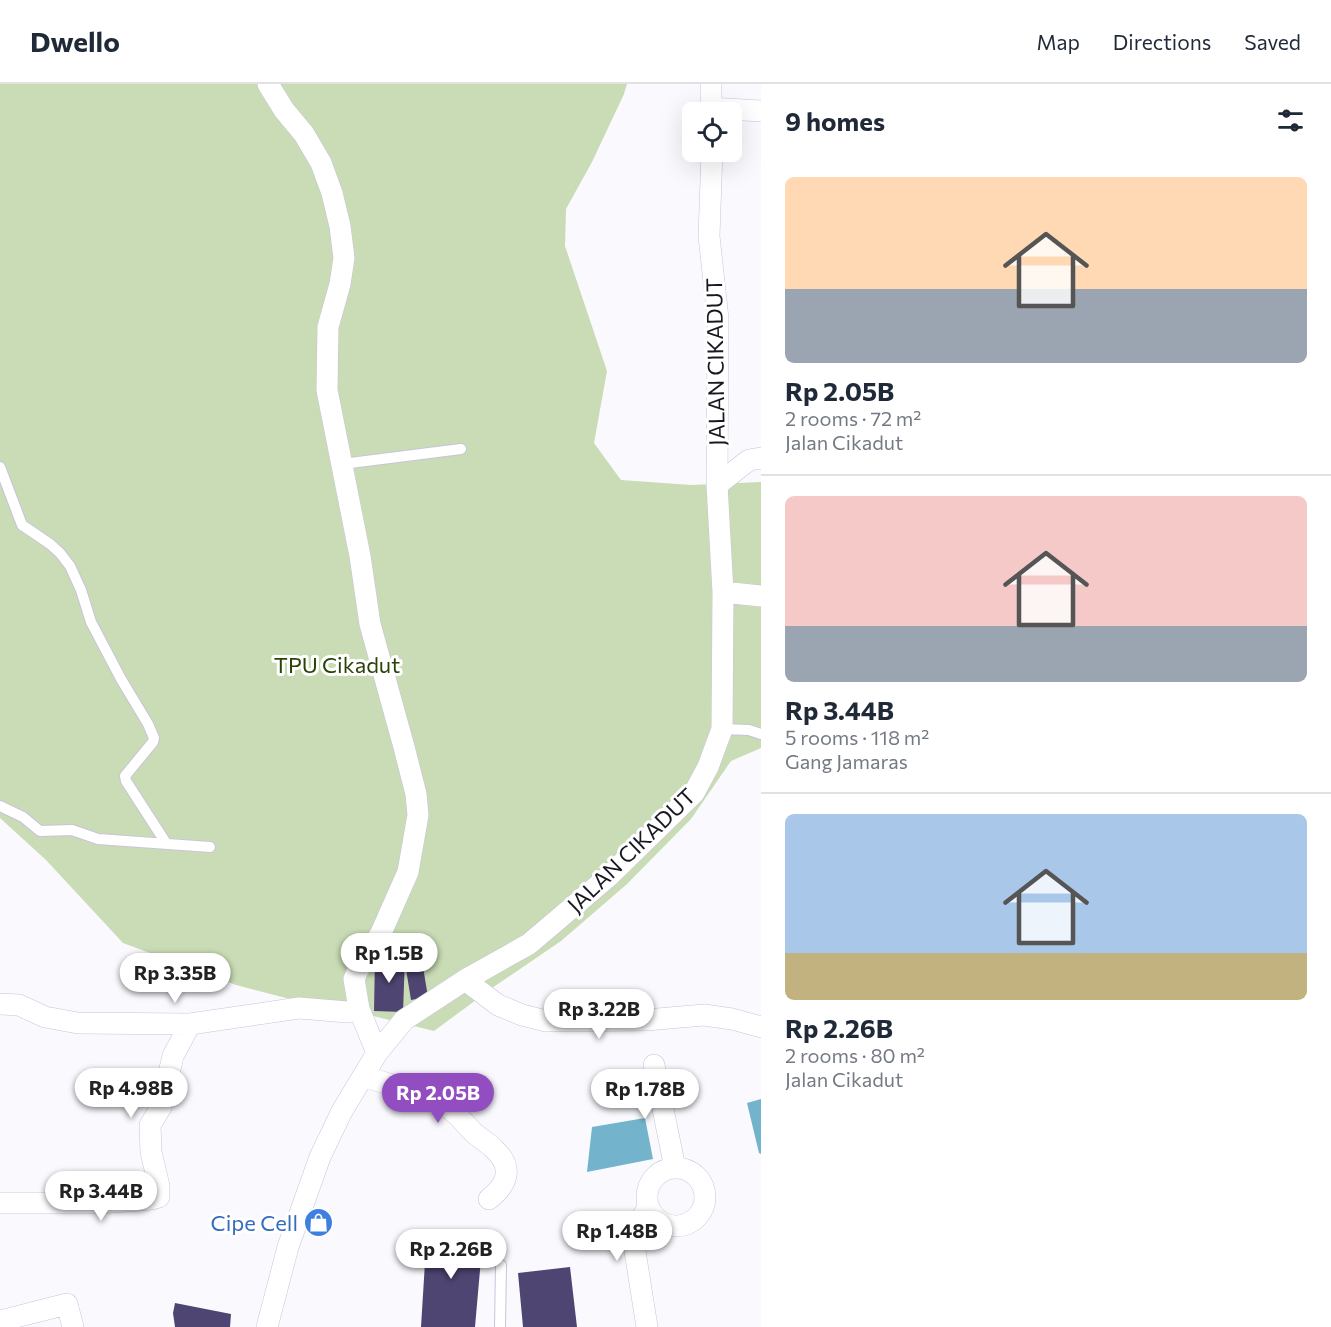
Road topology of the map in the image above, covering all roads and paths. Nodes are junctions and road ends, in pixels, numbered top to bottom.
1 (268, 84) edge
2 (711, 84) edge
3 (711, 102) edge
4 (742, 111) edge
5 (761, 111) edge
6 (712, 162) edge
7 (461, 449) dead end
8 (761, 458) edge
9 (342, 464) junction
10 (0, 467) edge
11 (717, 485) junction
12 (723, 592) junction
13 (761, 596) edge
14 (722, 729) junction
15 (761, 734) edge
16 (0, 806) edge
17 (166, 843) junction
18 (210, 847) dead end
19 (465, 981) junction
20 (0, 1004) edge
21 (359, 1009) junction
22 (190, 1024) junction
23 (761, 1027) edge
24 (377, 1053) junction
25 (654, 1065) dead end
26 (364, 1076) junction
27 (675, 1168) junction
28 (489, 1200) dead end
29 (0, 1203) edge
30 (648, 1207) junction
31 (501, 1265) dead end
32 (0, 1321) edge
33 (73, 1327) edge
34 (267, 1327) edge
35 (500, 1327) edge
36 (646, 1327) edge

1 - 9 street
2 - 3 street
4 - 5 street
6 - 11 street, JALAN CIKADUT
7 - 9 lane
8 - 11 street
9 - 21 street
10 - 17 lane
11 - 12 street, JALAN CIKADUT
12 - 13 street
12 - 14 street, JALAN CIKADUT
14 - 15 lane
14 - 19 street, JALAN CIKADUT
16 - 17 lane
17 - 18 lane
19 - 23 street
19 - 24 street, JALAN CIKADUT
20 - 22 street
21 - 22 street
21 - 24 street
22 - 29 street
24 - 26 street, JALAN CIKADUT
25 - 27 street
26 - 28 street
26 - 34 street, JALAN CIKADUT
27 - 30 street
27 - 30 street
30 - 36 street
31 - 35 lane
32 - 33 street

